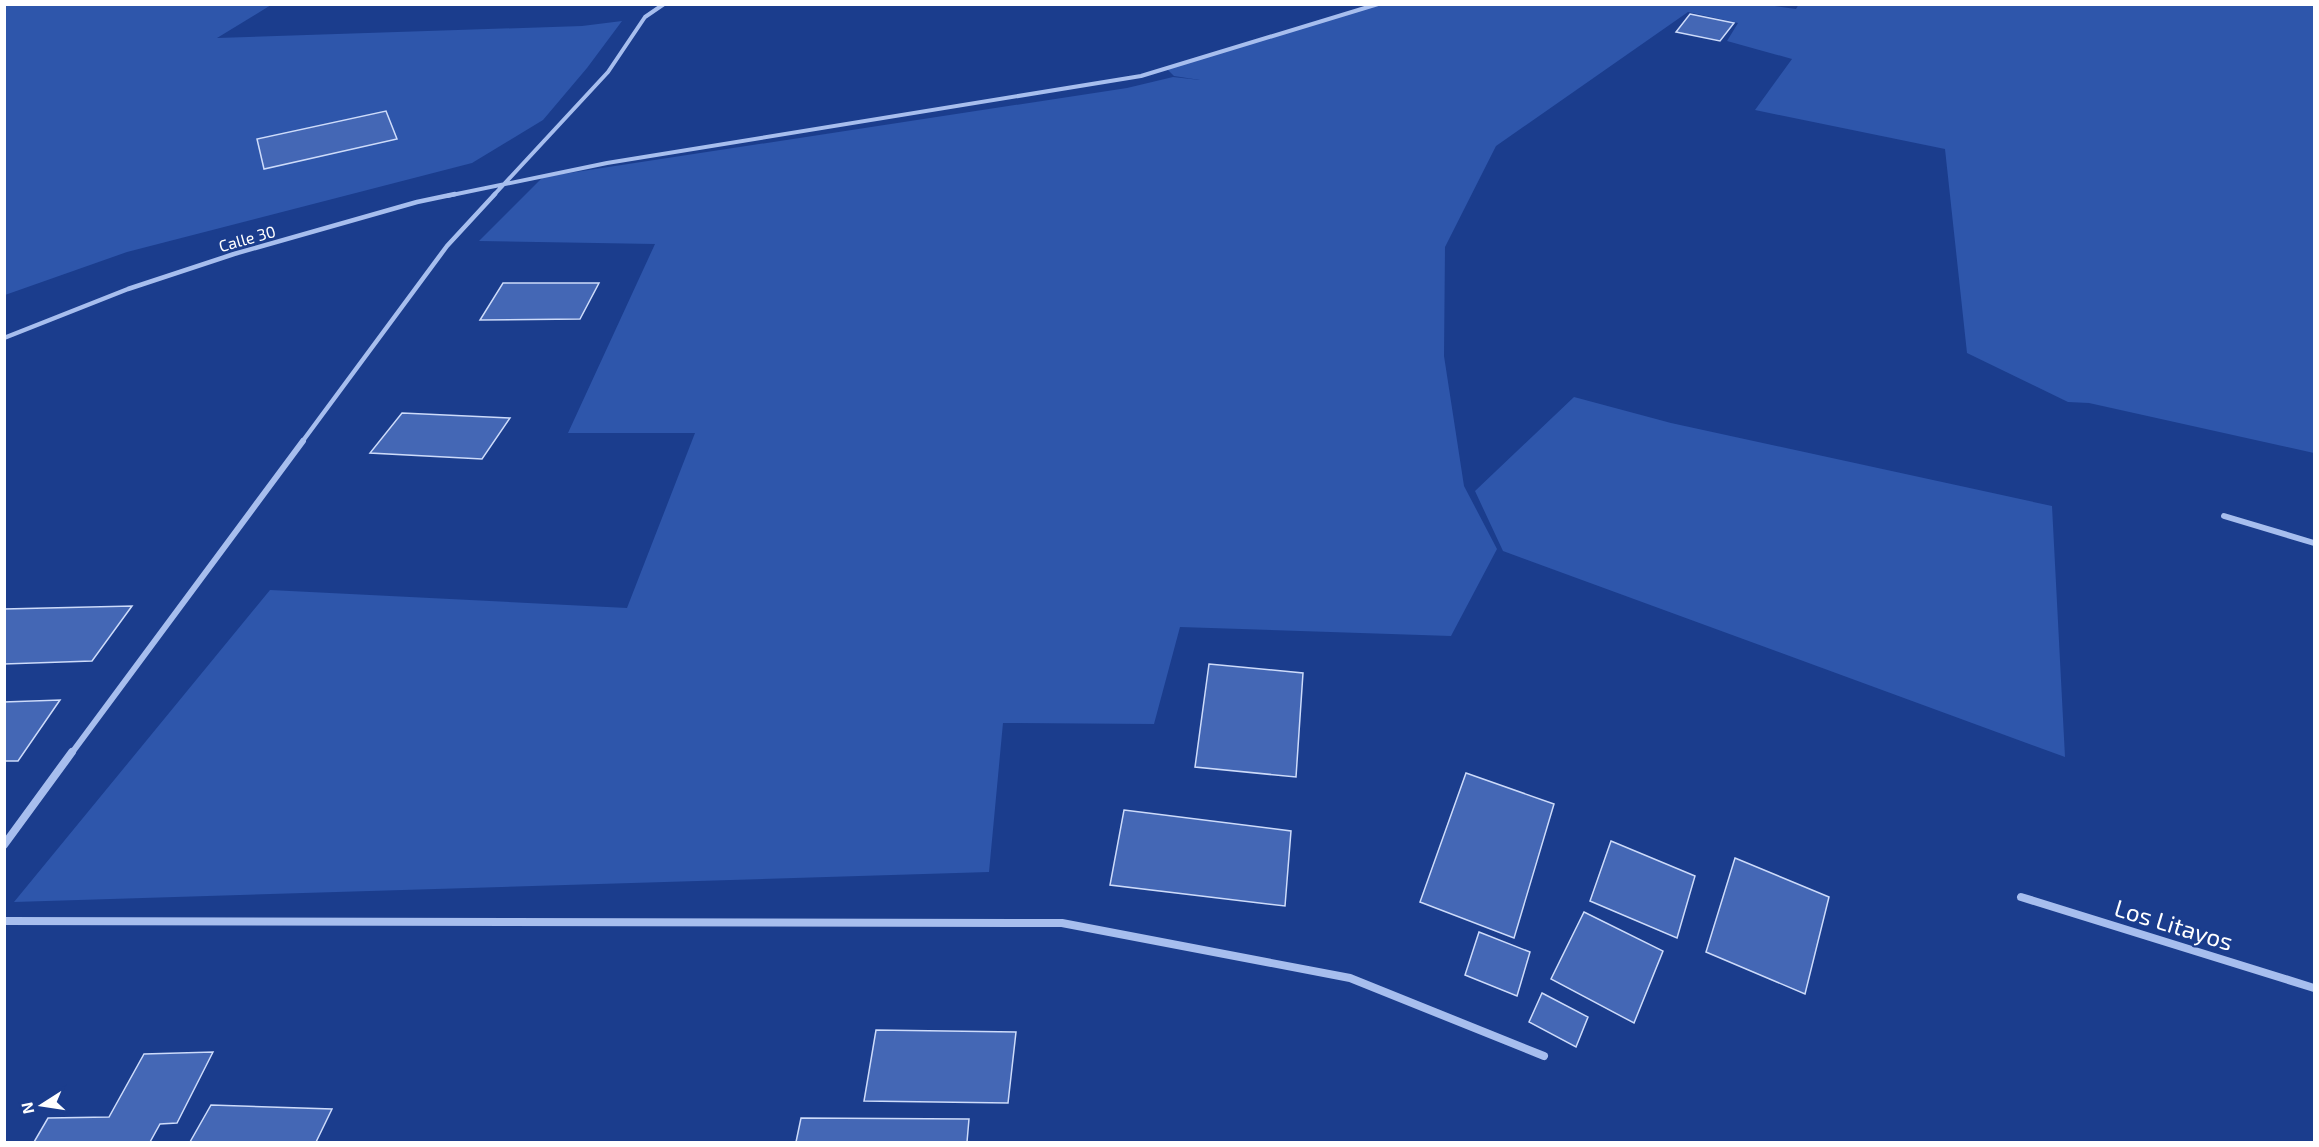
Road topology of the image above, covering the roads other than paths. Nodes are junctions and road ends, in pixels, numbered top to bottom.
1 (664, 4) edge
2 (1378, 4) edge
3 (504, 184) junction
4 (4, 338) edge
5 (2224, 516) dead end
6 (2314, 543) edge
7 (4, 845) edge
8 (2021, 897) dead end
9 (4, 921) edge
10 (2314, 988) edge
11 (1544, 1056) dead end

1 - 3 street
2 - 3 street, Calle 30
3 - 4 street, Calle 30
3 - 7 street
5 - 6 street
8 - 10 street, Los Litayos
9 - 11 street

